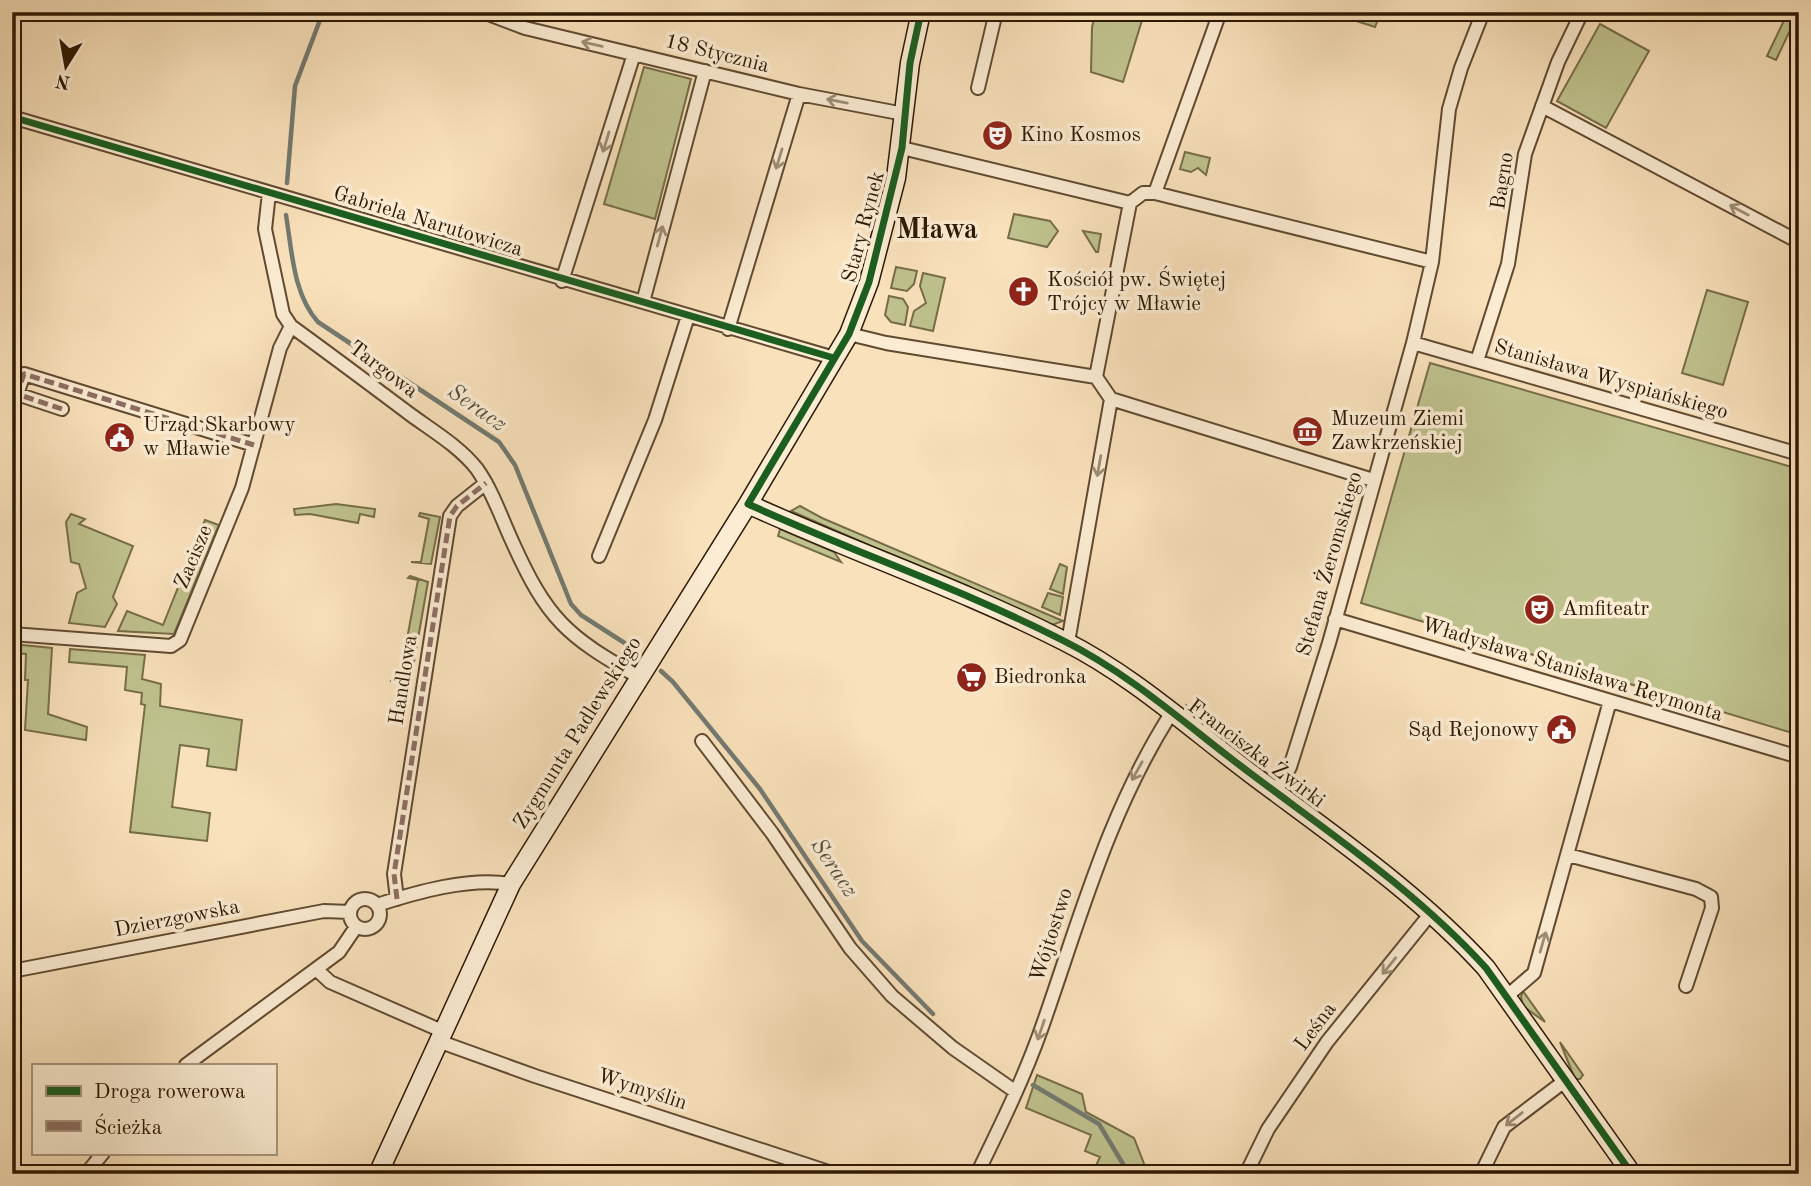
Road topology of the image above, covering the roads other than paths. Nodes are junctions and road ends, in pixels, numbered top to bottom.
1 (483, 12) edge
2 (921, 12) edge
3 (996, 12) edge
4 (1220, 12) edge
5 (1483, 12) edge
6 (1582, 12) edge
7 (634, 54) junction
8 (705, 71) junction
9 (978, 88) dead end
10 (799, 94) junction
11 (1542, 106) junction
12 (904, 114) junction
13 (12, 117) edge
14 (902, 148) junction
15 (1155, 192) junction
16 (269, 193) junction
17 (1130, 202) junction
18 (1799, 242) edge
19 (1432, 262) junction
20 (562, 281) junction
21 (643, 302) junction
22 (688, 316) junction
23 (291, 326) junction
24 (728, 329) junction
25 (849, 334) junction
26 (1413, 343) junction
27 (834, 358) junction
28 (1477, 361) junction
29 (1096, 377) junction
30 (1111, 399) junction
31 (62, 409) dead end
32 (254, 445) junction
33 (1799, 454) edge
34 (1373, 480) junction
35 (486, 483) junction
36 (748, 505) junction
37 (599, 556) dead end
38 (1335, 619) junction
39 (12, 634) edge
40 (1068, 642) junction
41 (639, 677) junction
42 (1610, 701) junction
43 (1171, 712) junction
44 (702, 741) dead end
45 (1799, 757) edge
46 (1276, 791) junction
47 (1569, 855) junction
48 (511, 884) junction
49 (397, 899) junction
50 (377, 905) junction
51 (350, 912) junction
52 (1431, 912) junction
53 (356, 927) junction
54 (316, 968) junction
55 (12, 971) edge
56 (1686, 986) dead end
57 (1507, 996) junction
58 (440, 1036) junction
59 (187, 1064) edge
60 (1566, 1080) junction
61 (1016, 1092) junction
62 (102, 1154) edge
63 (86, 1174) edge
64 (377, 1174) edge
65 (835, 1174) edge
66 (977, 1174) edge
67 (1246, 1174) edge
68 (1481, 1174) edge
69 (1632, 1174) edge

7 -> 1 street, 18 Stycznia
2 - 12 main road
3 - 9 street
4 - 15 street
5 - 19 street, Stefana Żeromskiego
6 - 11 street, Bagno
7 - 8 street, 18 Stycznia
7 -> 20 street
8 - 10 street, 18 Stycznia
21 -> 8 street
12 -> 10 street, 18 Stycznia
10 -> 24 street
18 -> 11 street
11 - 28 street, Bagno
12 - 14 main road
13 - 16 street, Gabriela Narutowicza
14 - 17 street, Stary Rynek
14 - 25 main road, Stary Rynek
15 - 17 street
15 - 19 street
16 - 20 street, Gabriela Narutowicza
16 - 23 street
17 - 29 street
19 - 26 street, Stefana Żeromskiego
20 - 21 street, Gabriela Narutowicza
21 - 22 street, Gabriela Narutowicza
22 - 24 street, Gabriela Narutowicza
22 - 37 street
23 - 32 street, Zacisze
23 - 35 street, Targowa
24 - 27 street, Gabriela Narutowicza
25 - 27 main road, Zygmunta Padlewskiego
25 - 29 street
26 - 28 street, Stanisława Wyspiańskiego
26 - 34 street, Stefana Żeromskiego
27 - 36 main road, Zygmunta Padlewskiego
28 - 33 street, Stanisława Wyspiańskiego
29 - 30 street
30 - 34 street
30 -> 40 street
31 - 32 street
32 - 39 street, Zacisze
34 - 38 street, Stefana Żeromskiego
35 - 41 street, Targowa
35 - 49 street, Handlowa
36 - 40 main road, Franciszka Żwirki
36 - 41 main road, Zygmunta Padlewskiego
38 - 42 street, Władysława Stanisława Reymonta
38 - 46 street, Stefana Żeromskiego
40 - 43 main road, Franciszka Żwirki
41 - 48 main road, Zygmunta Padlewskiego
42 - 45 street, Władysława Stanisława Reymonta
42 - 47 street
43 - 46 main road, Franciszka Żwirki
43 -> 61 street, Wójtostwo
44 - 61 street
46 - 52 main road, Franciszka Żwirki
47 - 56 street
57 -> 47 street
48 - 49 street, Dzierzgowska
48 - 58 main road, Zygmunta Padlewskiego
49 - 50 street, Dzierzgowska
50 - 51 street, Dzierzgowska
50 - 53 street
51 - 53 street
51 - 55 street, Dzierzgowska
52 - 57 main road, Franciszka Żwirki
52 -> 67 street, Leśna
53 - 54 street
54 - 58 street, Wymyślin
54 - 59 street
57 - 60 main road, Franciszka Żwirki
58 - 64 main road, Zygmunta Padlewskiego
58 - 65 street, Wymyślin
60 -> 68 street
60 - 69 main road, Franciszka Żwirki
61 - 66 street, Wójtostwo
62 - 63 street

